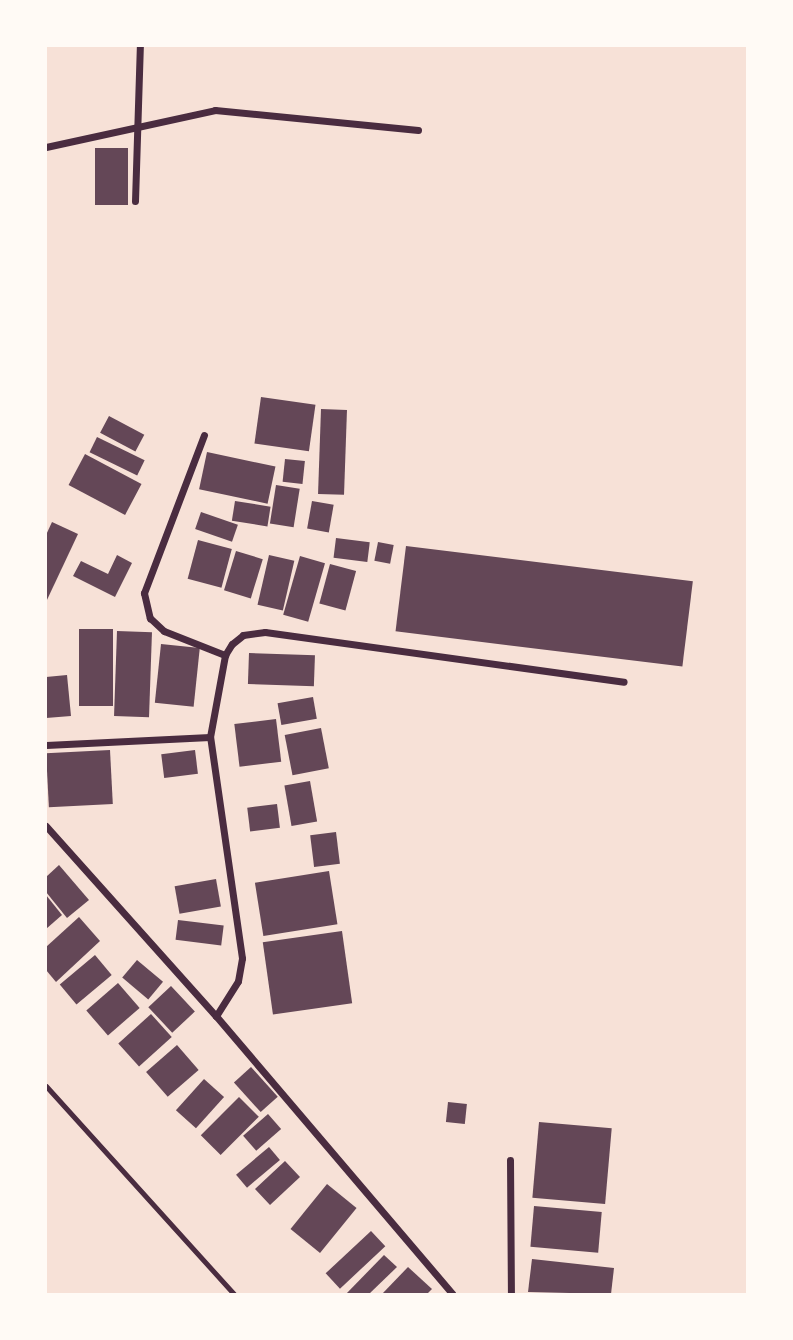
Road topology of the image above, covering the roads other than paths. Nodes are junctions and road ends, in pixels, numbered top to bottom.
1 (140, 46) edge
2 (139, 127) junction
3 (418, 130) dead end
4 (46, 147) edge
5 (135, 201) dead end
6 (204, 435) dead end
7 (225, 655) junction
8 (624, 682) dead end
9 (210, 737) junction
10 (46, 745) edge
11 (46, 826) edge
12 (216, 1016) junction
13 (46, 1086) edge
14 (510, 1160) dead end
15 (234, 1294) edge
16 (453, 1294) edge
17 (511, 1294) edge

1 - 2 street
2 - 3 street
2 - 4 street
2 - 5 street
6 - 7 street
7 - 8 street
7 - 9 street
9 - 10 street
9 - 12 street
11 - 12 street
12 - 16 street
13 - 15 lane
14 - 17 street

